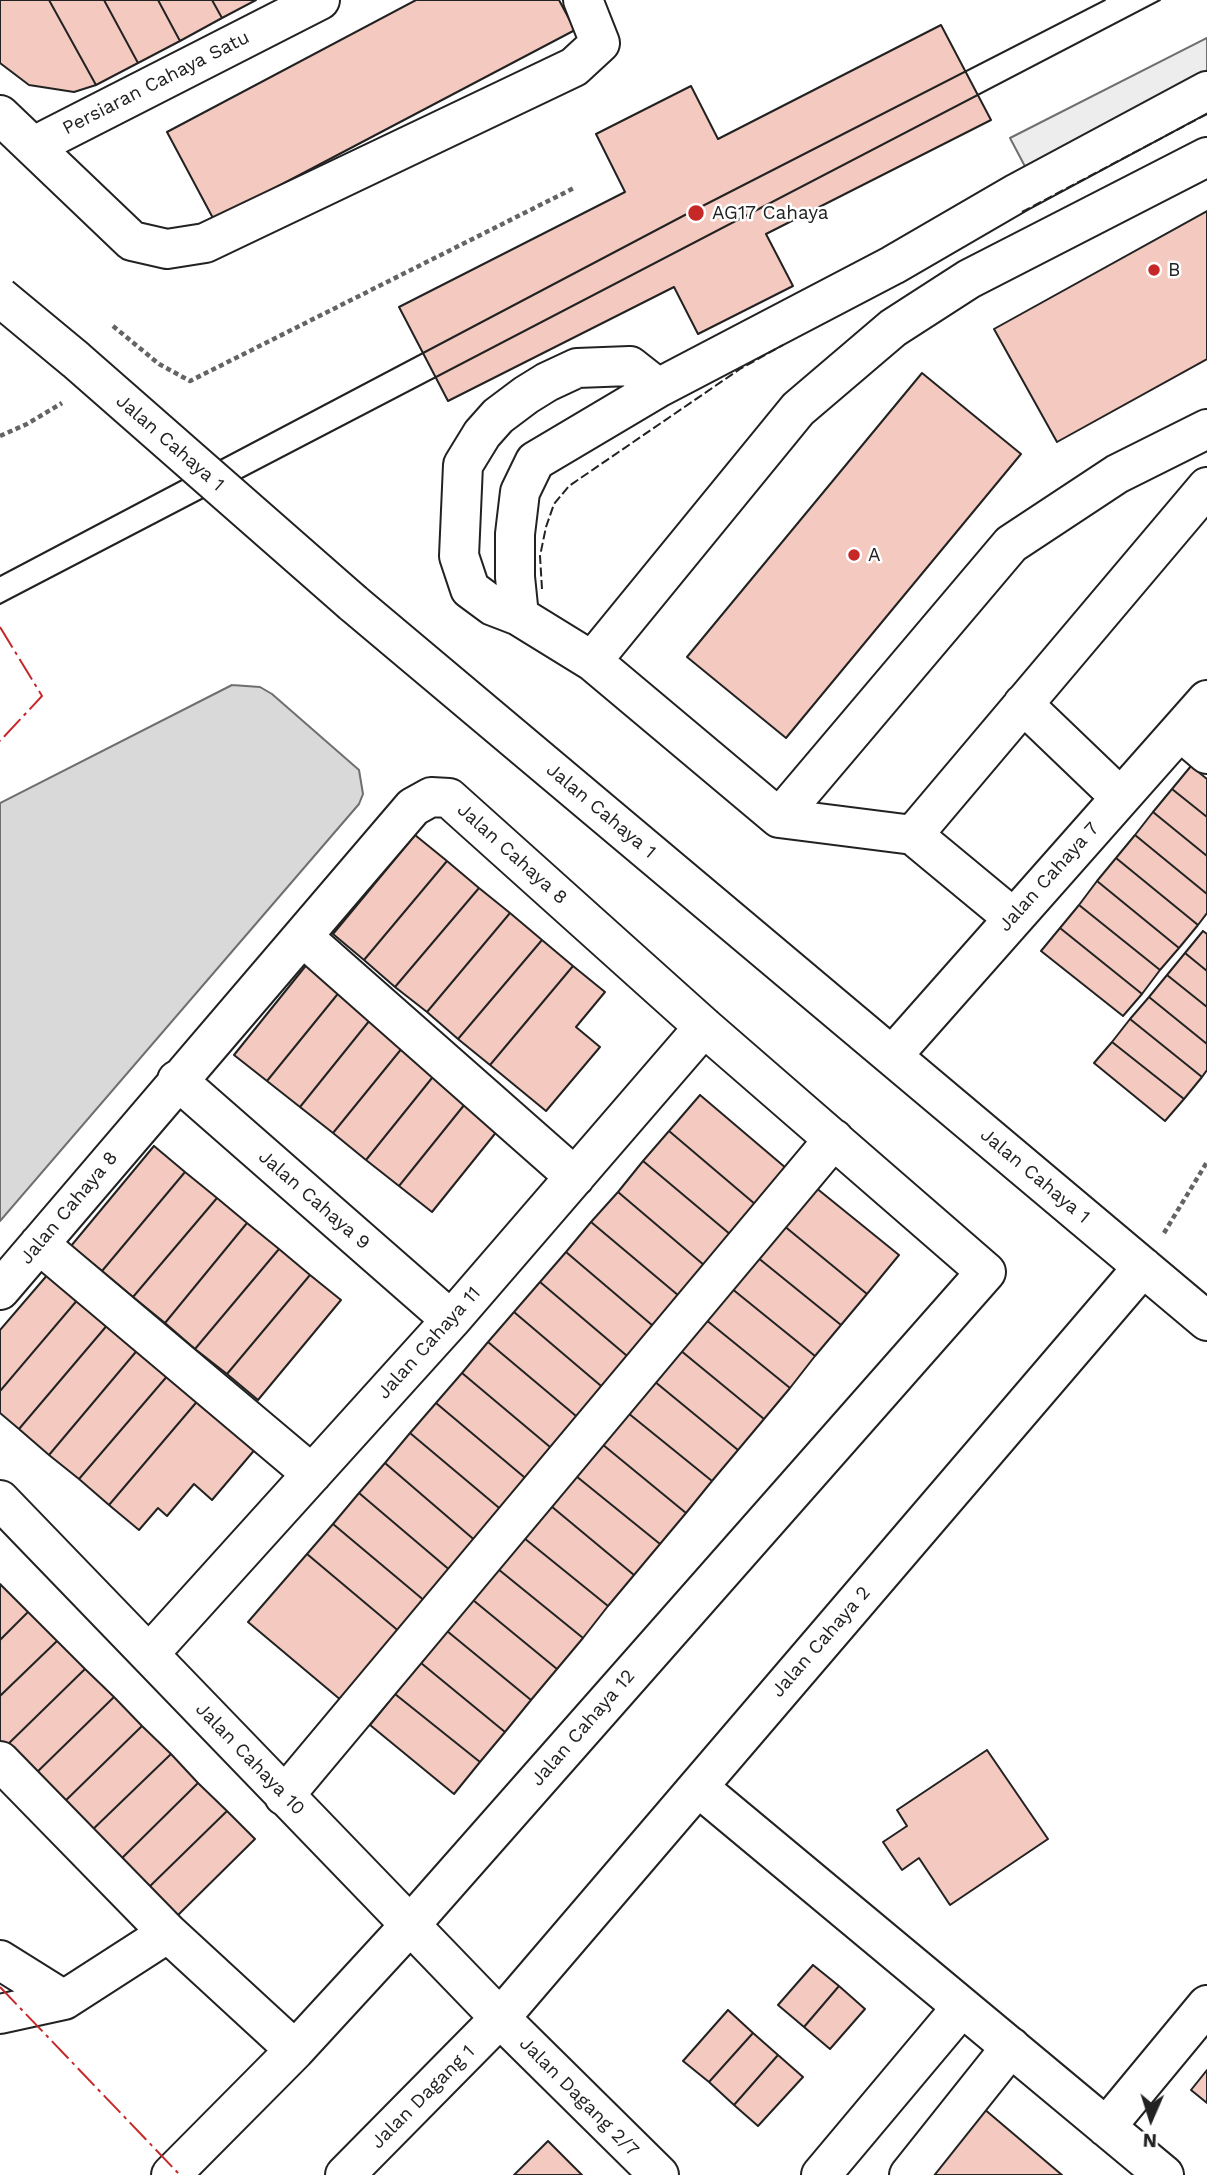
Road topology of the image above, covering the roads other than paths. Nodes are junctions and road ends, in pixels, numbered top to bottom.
1 (320, 0) edge
2 (583, 0) edge
3 (1207, 90) edge
4 (0, 115) edge
5 (34, 146) junction
6 (1207, 157) edge
7 (0, 297) edge
8 (658, 388) junction
9 (1207, 429) edge
10 (1207, 486) edge
11 (519, 616) junction
12 (592, 662) junction
13 (1207, 700) edge
14 (1023, 704) junction
15 (1193, 742) edge
16 (1121, 797) junction
17 (779, 817) junction
18 (913, 835) junction
19 (1013, 917) junction
20 (303, 937) junction
21 (704, 1027) junction
22 (892, 1056) junction
23 (177, 1080) junction
24 (834, 1139) junction
25 (575, 1177) junction
26 (38, 1244) junction
27 (1143, 1267) junction
28 (986, 1272) joint
29 (0, 1290) edge
30 (451, 1320) junction
31 (1207, 1321) edge
32 (313, 1474) junction
33 (0, 1500) edge
34 (149, 1654) junction
35 (0, 1761) edge
36 (698, 1787) junction
37 (284, 1796) junction
38 (410, 1925) junction
39 (169, 1933) junction
40 (0, 1960) edge
41 (64, 2000) junction
42 (1207, 2005) edge
43 (962, 2007) junction
44 (0, 2014) edge
45 (500, 2018) junction
46 (1011, 2047) junction
47 (295, 2050) junction
48 (1106, 2127) junction
49 (171, 2175) edge
50 (345, 2175) edge
51 (659, 2175) edge
52 (821, 2175) edge
53 (909, 2175) edge
54 (1164, 2175) edge

1 - 5 street, Persiaran Cahaya Satu
2 - 5 street
3 - 8 street
4 - 5 street
6 - 12 street
7 - 22 street, Jalan Cahaya 1, bridge
8 - 11 street
8 - 11 street
9 - 17 street
10 - 14 street
11 - 12 street
12 - 17 street
13 - 15 street, Jalan Cahaya 7
14 - 16 street
14 - 18 street
15 - 16 street, Jalan Cahaya 7
16 - 19 street, Jalan Cahaya 7
17 - 18 street
18 - 19 street
19 - 22 street, Jalan Cahaya 7
20 - 21 street, Jalan Cahaya 8
20 - 23 street, Jalan Cahaya 8
20 - 25 street
21 - 24 street, Jalan Cahaya 8
21 - 25 street, Jalan Cahaya 11
22 - 27 street, Jalan Cahaya 1
23 - 26 street, Jalan Cahaya 8
23 - 30 street, Jalan Cahaya 9
24 - 28 street, Jalan Cahaya 8
24 - 37 street
25 - 30 street, Jalan Cahaya 11
26 - 29 street, Jalan Cahaya 8
26 - 32 street
27 - 31 street, Jalan Cahaya 1
27 - 36 street, Jalan Cahaya 2
28 - 38 street, Jalan Cahaya 12
30 - 32 street, Jalan Cahaya 11
32 - 34 street, Jalan Cahaya 11
33 - 34 street, Jalan Cahaya 10
34 - 37 street, Jalan Cahaya 10
35 - 39 street
36 - 43 street
36 - 45 street, Jalan Cahaya 2
37 - 38 street, Jalan Cahaya 10
38 - 45 street, Jalan Cahaya 10
38 - 47 street, Jalan Cahaya 12
39 - 41 street
39 - 47 street
40 - 41 street
41 - 44 street
42 - 48 street
43 - 46 street
43 - 52 street
45 - 50 street, Jalan Dagang 1
45 - 51 street, Jalan Dagang 2/7
46 - 48 street
46 - 53 street
47 - 49 street, Jalan Cahaya 12
48 - 54 street

